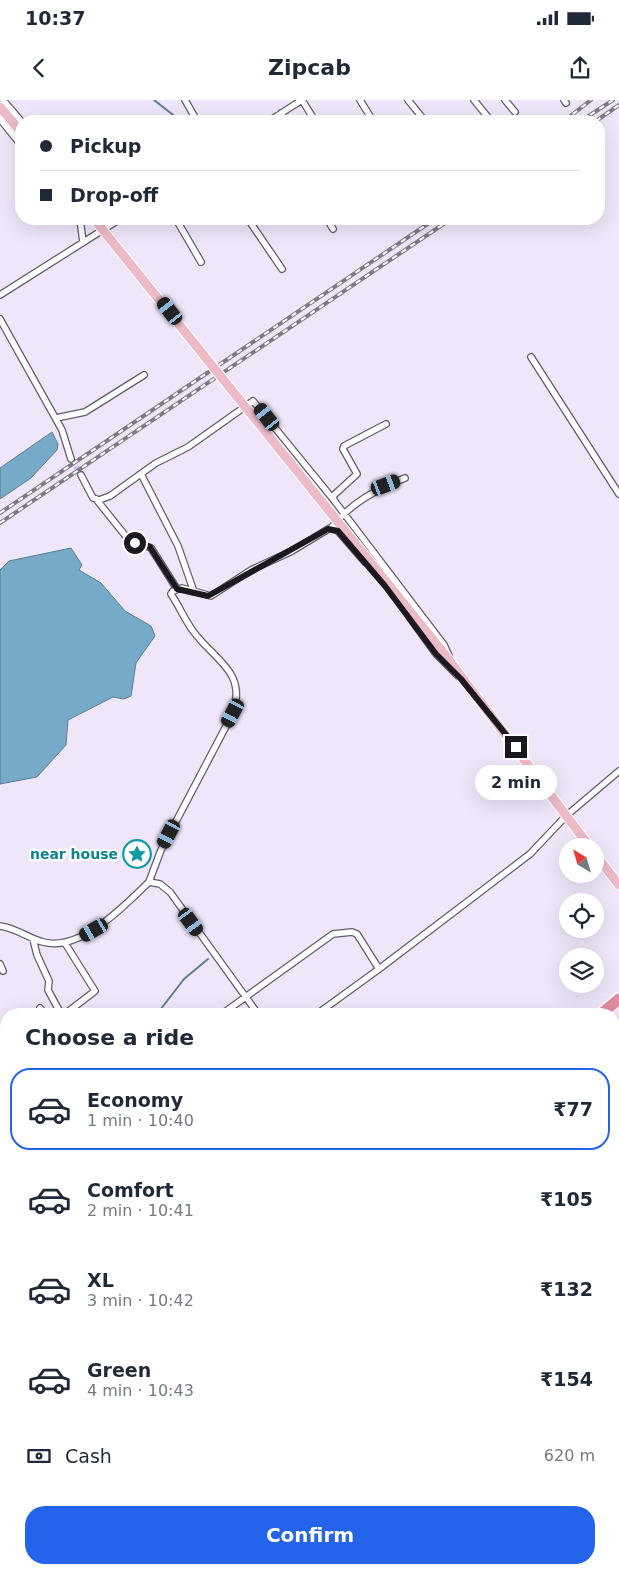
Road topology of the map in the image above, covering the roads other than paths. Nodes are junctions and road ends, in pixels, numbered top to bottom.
1 (3, 100) edge
2 (185, 100) edge
3 (360, 100) edge
4 (408, 100) edge
5 (474, 100) edge
6 (505, 100) edge
7 (0, 108) edge
8 (515, 112) dead end
9 (281, 114) edge
10 (16, 115) edge
11 (194, 115) edge
12 (311, 115) edge
13 (369, 115) edge
14 (420, 115) edge
15 (487, 115) edge
16 (0, 120) edge
17 (15, 125) edge
18 (15, 138) edge
19 (81, 225) edge
20 (99, 225) edge
21 (110, 225) edge
22 (179, 225) edge
23 (252, 225) edge
24 (331, 225) edge
25 (333, 228) dead end
26 (103, 230) junction
27 (83, 242) junction
28 (201, 262) dead end
29 (282, 270) dead end
30 (0, 295) edge
31 (0, 319) edge
32 (531, 356) dead end
33 (144, 375) dead end
34 (56, 418) junction
35 (386, 424) dead end
36 (71, 459) tunnel mouth
37 (141, 474) junction
38 (81, 475) tunnel mouth
39 (404, 478) dead end
40 (619, 494) edge
41 (333, 498) junction
42 (96, 499) junction
43 (343, 513) junction
44 (331, 528) junction
45 (177, 589) junction
46 (194, 592) junction
47 (448, 660) junction
48 (461, 679) junction
49 (619, 771) edge
50 (566, 816) junction
51 (583, 838) edge
52 (604, 866) edge
53 (149, 882) junction
54 (619, 885) edge
55 (0, 926) edge
56 (33, 939) junction
57 (65, 942) junction
58 (0, 964) edge
59 (379, 970) junction
60 (3, 971) dead end
61 (246, 997) junction
62 (619, 999) edge
63 (59, 1008) edge
64 (72, 1008) edge
65 (230, 1008) edge
66 (254, 1008) edge
67 (325, 1008) edge
68 (608, 1008) edge

1 - 10 street
2 - 11 street
3 - 13 street
4 - 14 street
5 - 15 street
6 - 8 street
7 - 17 main road
9 - 12 street
16 - 18 street
19 - 27 street
20 - 26 main road, bridge
21 - 26 street
22 - 28 street
23 - 29 street
24 - 25 street
26 - 27 street
26 - 47 main road, bridge
27 - 30 street
31 - 34 street
32 - 40 street
33 - 34 street
34 - 36 street
35 - 41 street
37 - 41 street
37 - 42 street
37 - 46 street
38 - 42 street
39 - 43 street
41 - 43 street
42 - 45 street
43 - 44 street
43 - 47 street
44 - 46 street
44 - 48 street
45 - 46 street
45 - 53 street
47 - 48 main road
48 - 50 main road
49 - 50 street
50 - 51 main road
50 - 59 street
52 - 54 main road
53 - 57 street
53 - 61 street
55 - 56 street
56 - 57 street
56 - 63 street
57 - 64 street
58 - 60 street
59 - 61 street
59 - 67 street
61 - 65 street
61 - 66 street
62 - 68 highway

